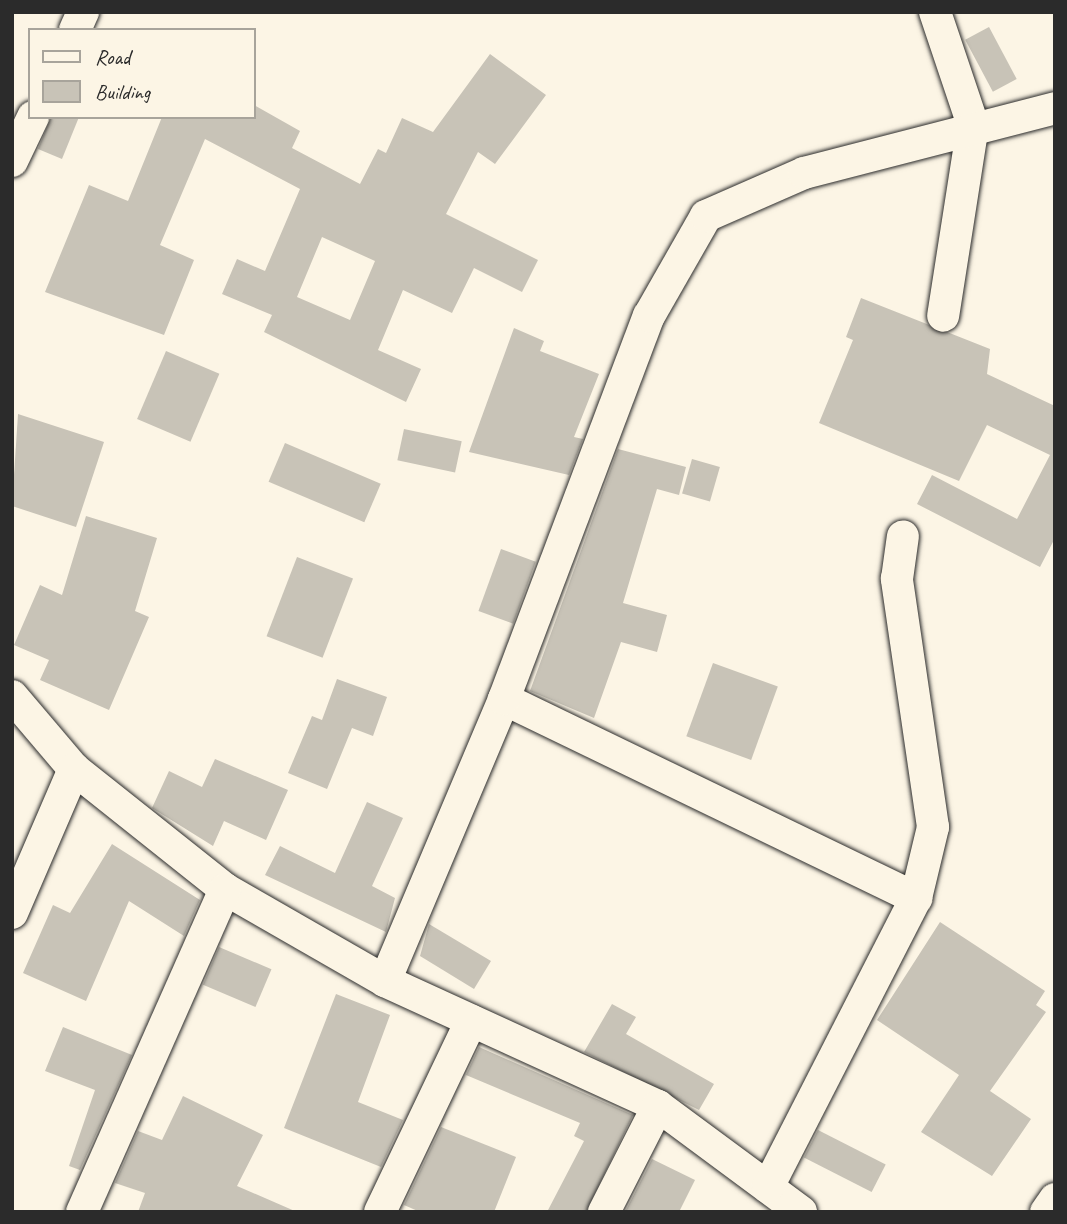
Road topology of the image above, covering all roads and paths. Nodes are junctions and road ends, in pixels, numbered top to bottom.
1 (83, 12) edge
2 (935, 12) edge
3 (76, 28) edge
4 (1055, 108) edge
5 (32, 119) edge
6 (973, 125) junction
7 (12, 161) edge
8 (943, 316) dead end
9 (902, 536) dead end
10 (12, 696) edge
11 (504, 699) junction
12 (74, 769) junction
13 (225, 889) junction
14 (916, 898) junction
15 (12, 913) edge
16 (385, 981) junction
17 (471, 1021) junction
18 (658, 1106) junction
19 (768, 1187) junction
20 (1055, 1199) edge
21 (82, 1212) edge
22 (380, 1212) edge
23 (604, 1212) edge
24 (801, 1212) edge
25 (1046, 1212) edge

1 - 3 street
2 - 6 street
4 - 6 street
5 - 7 street
6 - 8 street
6 - 11 street
9 - 14 street
10 - 12 street
11 - 14 street
11 - 16 street
12 - 13 street
12 - 15 street
13 - 16 street
13 - 21 street
14 - 19 street
16 - 17 street
17 - 18 street
17 - 22 street
18 - 19 street
18 - 23 street
19 - 24 street
20 - 25 street

